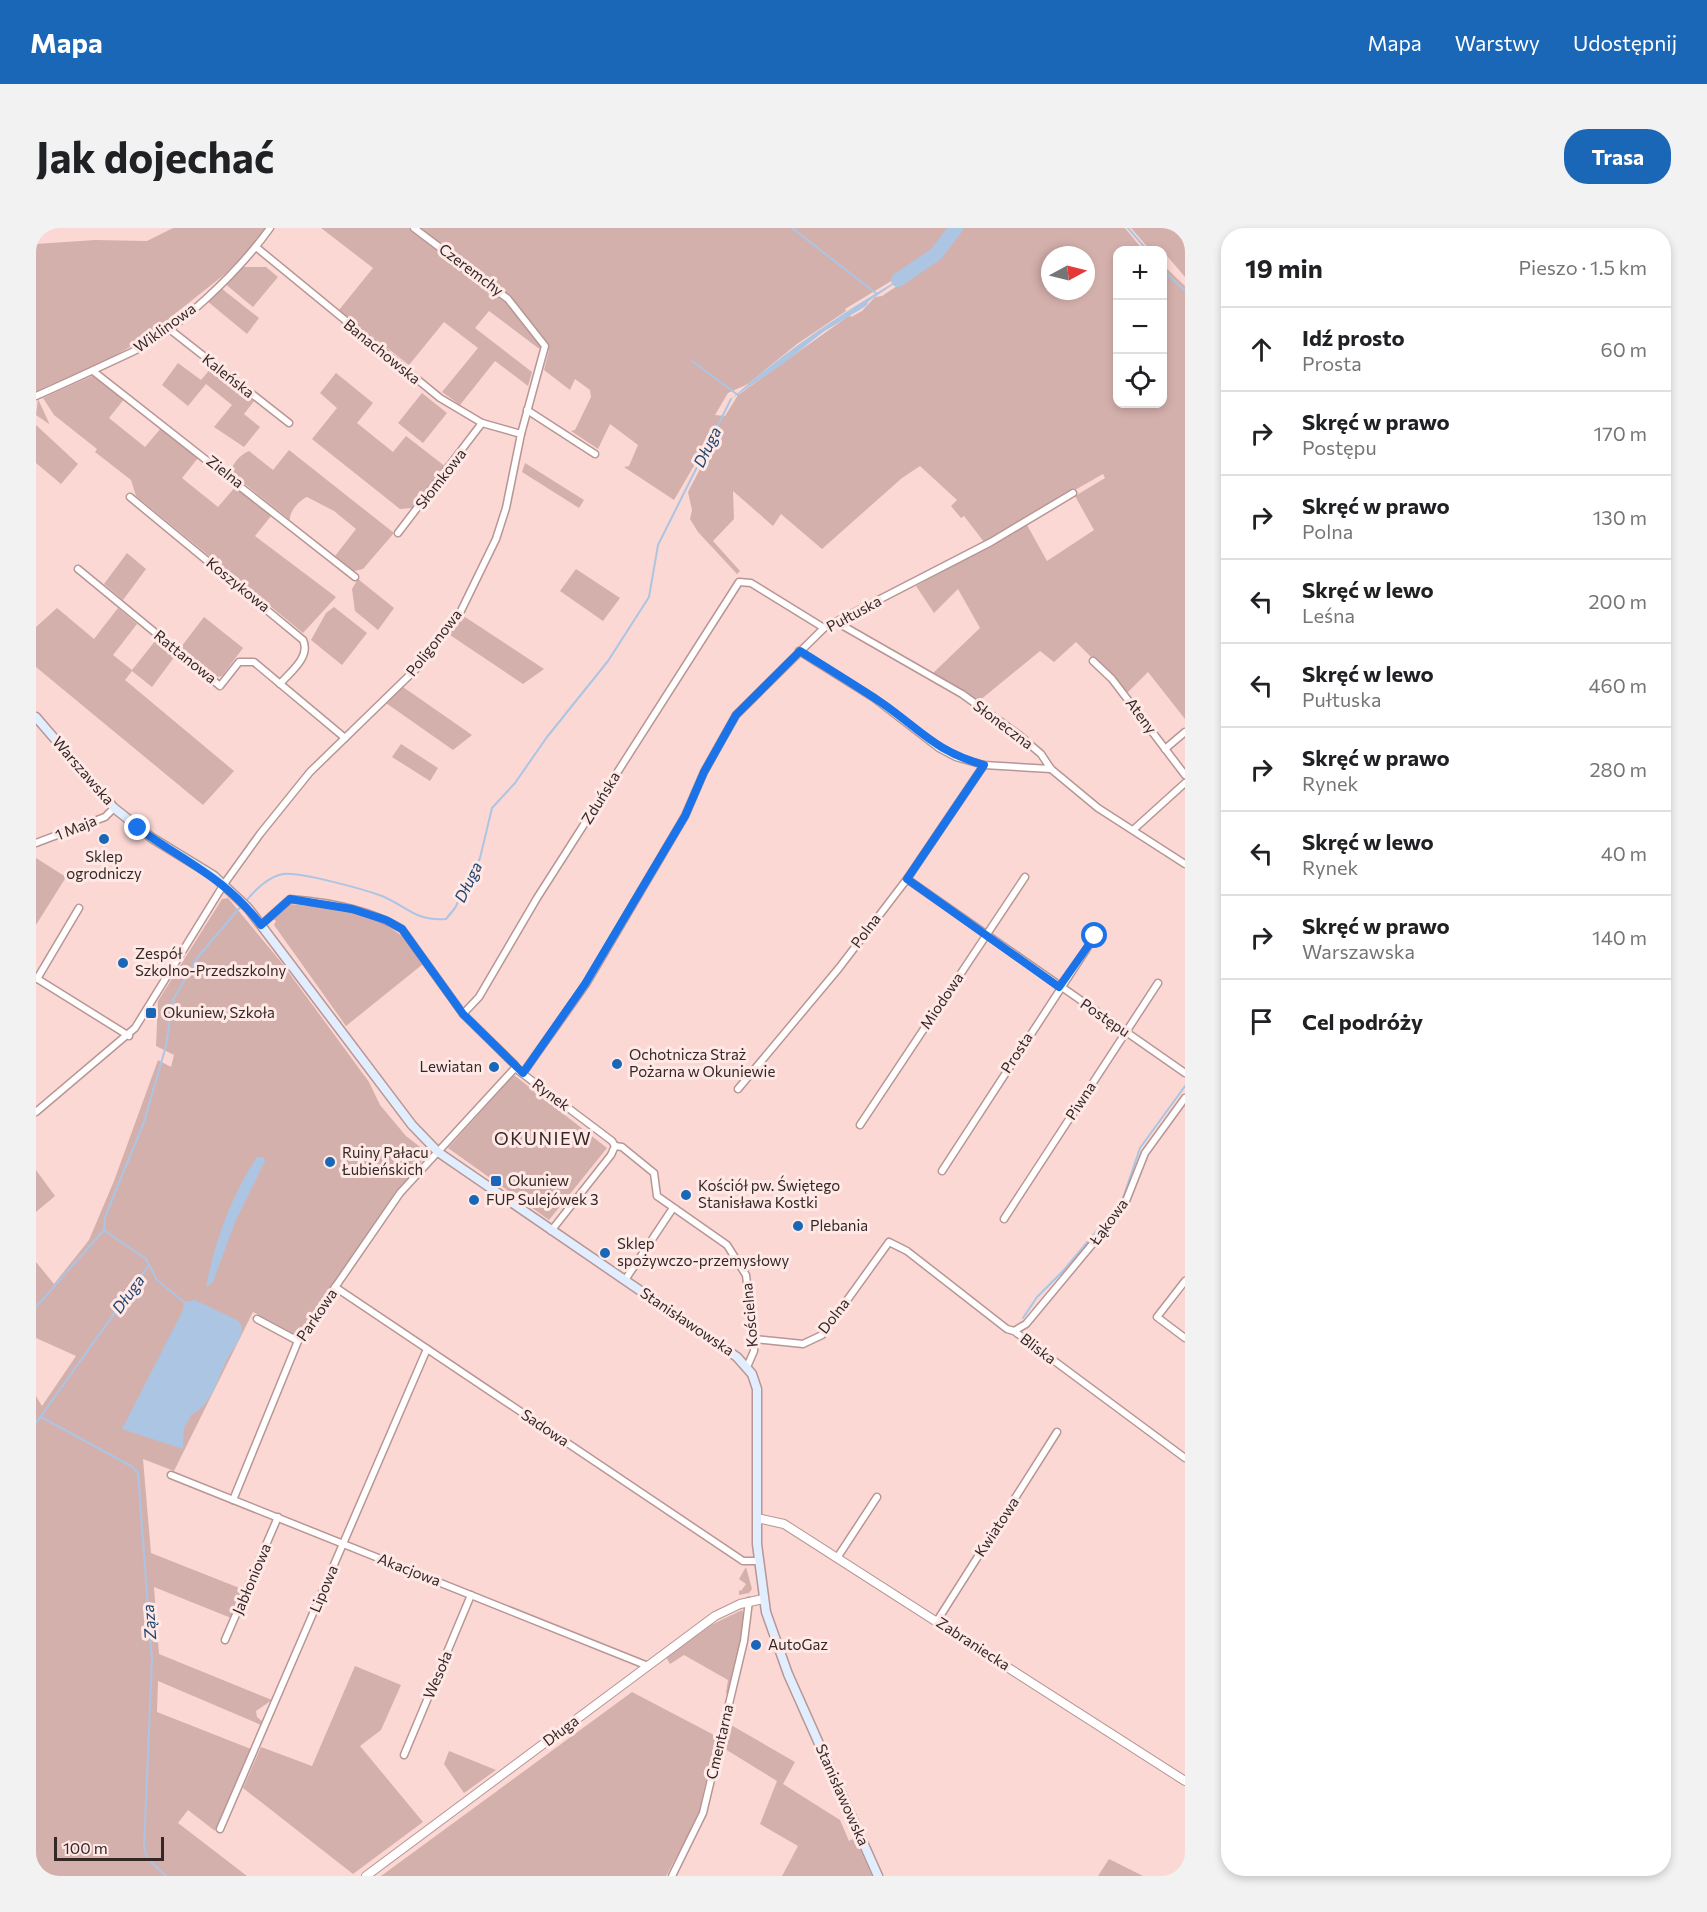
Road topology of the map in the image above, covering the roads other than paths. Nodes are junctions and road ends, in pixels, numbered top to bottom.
1 (270, 228) edge
2 (414, 228) edge
3 (256, 247) junction
4 (168, 328) junction
5 (545, 346) joint
6 (93, 371) junction
7 (36, 396) edge
8 (527, 410) junction
9 (289, 423) dead end
10 (482, 423) junction
11 (521, 434) junction
12 (595, 454) dead end
13 (1073, 493) dead end
14 (130, 497) dead end
15 (398, 533) dead end
16 (78, 569) dead end
17 (355, 577) dead end
18 (838, 623) junction
19 (824, 628) junction
20 (800, 651) junction
21 (1093, 661) dead end
22 (280, 684) junction
23 (36, 717) edge
24 (1185, 732) edge
25 (345, 738) junction
26 (1165, 749) junction
27 (984, 765) junction
28 (1051, 769) junction
29 (1185, 775) edge
30 (1185, 783) edge
31 (114, 808) junction
32 (1133, 830) junction
33 (36, 843) edge
34 (1185, 864) edge
35 (1025, 877) dead end
36 (907, 879) junction
37 (224, 884) junction
38 (79, 908) dead end
39 (248, 908) joint
40 (261, 925) junction
41 (986, 936) junction
42 (1095, 936) dead end
43 (37, 979) edge
44 (1158, 983) dead end
45 (1059, 987) junction
46 (463, 1014) junction
47 (1126, 1033) junction
48 (129, 1036) junction
49 (515, 1068) junction
50 (523, 1073) junction
51 (1185, 1073) edge
52 (738, 1089) dead end
53 (1185, 1098) edge
54 (36, 1112) edge
55 (860, 1125) dead end
56 (615, 1146) junction
57 (438, 1152) junction
58 (942, 1171) dead end
59 (673, 1208) junction
60 (1004, 1219) dead end
61 (551, 1231) junction
62 (889, 1242) joint
63 (625, 1280) junction
64 (1185, 1281) edge
65 (335, 1287) junction
66 (257, 1319) dead end
67 (1014, 1331) junction
68 (1185, 1338) edge
69 (754, 1339) junction
70 (298, 1341) junction
71 (427, 1349) junction
72 (747, 1367) junction
73 (1057, 1432) dead end
74 (1185, 1458) edge
75 (171, 1475) dead end
76 (877, 1497) dead end
77 (233, 1500) junction
78 (278, 1517) junction
79 (757, 1518) junction
80 (343, 1544) junction
81 (837, 1558) junction
82 (758, 1562) junction
83 (471, 1594) junction
84 (764, 1599) junction
85 (749, 1601) junction
86 (937, 1621) junction
87 (225, 1640) dead end
88 (648, 1666) junction
89 (404, 1755) dead end
90 (1185, 1781) edge
91 (220, 1829) dead end
92 (366, 1876) edge
93 (672, 1876) edge
94 (878, 1876) edge

1 - 3 street, Wiklinowa
2 - 5 street, Czeremchy
3 - 4 street, Wiklinowa
3 - 10 street, Banachowska
4 - 6 street, Wiklinowa
4 - 9 street, Kaleńska
5 - 8 street, Poligonowa
6 - 7 street, Wiklinowa
6 - 17 street, Zielna
8 - 11 street, Poligonowa
8 - 12 street
10 - 11 street, Banachowska
10 - 15 street, Słomkowa
11 - 25 street, Poligonowa
13 - 18 street, Pułtuska
14 - 22 street, Koszykowa
16 - 22 street, Rattanowa
18 - 19 street, Pułtuska
18 - 28 street, Słoneczna
19 - 20 street, Pułtuska
19 - 46 street, Zduńska
20 - 27 street
20 - 50 street, Pułtuska
21 - 26 street, Ateny
22 - 25 street, Rattanowa
23 - 31 main road, Warszawska
24 - 26 street
25 - 37 street, Poligonowa
26 - 29 street, Ateny
27 - 28 street
27 - 36 street, Polna
28 - 32 street, Słoneczna
30 - 32 street
31 - 33 street, 1 Maja
31 - 37 main road, Warszawska
32 - 34 street, Słoneczna
35 - 41 street, Miodowa
36 - 41 street, Postępu
36 - 52 street, Polna
37 - 39 main road, Warszawska
37 - 48 street, Poligonowa
38 - 43 street
39 - 40 main road, Stanisławowska
40 - 46 street, Rynek
40 - 57 main road, Stanisławowska
41 - 45 street, Postępu
41 - 55 street, Miodowa
42 - 45 street, Prosta
43 - 48 street
44 - 47 street, Piwna
45 - 47 street, Postępu
45 - 58 street, Prosta
46 - 49 street, Rynek
47 - 51 street, Postępu
47 - 60 street, Piwna
48 - 54 street, Poligonowa
49 - 50 street, Rynek
49 - 57 street
50 - 56 street, Rynek
53 - 67 street, Łąkowa
56 - 59 street, Kościelna
56 - 61 street
57 - 61 main road, Stanisławowska
57 - 65 street, Parkowa
59 - 63 street
59 - 69 street, Kościelna
61 - 63 main road, Stanisławowska
62 - 67 street, Bliska
62 - 69 street, Dolna
63 - 72 main road, Stanisławowska
64 - 68 street
65 - 70 street, Parkowa
65 - 71 street, Sadowa
66 - 70 street
67 - 74 street, Bliska
69 - 72 street, Kościelna
70 - 77 street, Parkowa
71 - 80 street, Lipowa
71 - 82 street, Sadowa
72 - 79 main road, Stanisławowska
73 - 86 street, Kwiatowa
75 - 77 street, Akacjowa
76 - 81 street
77 - 78 street, Akacjowa
78 - 80 street, Akacjowa
78 - 87 street, Jabłoniowa
79 - 81 street, Zabraniecka
79 - 82 main road, Stanisławowska
80 - 83 street, Akacjowa
80 - 91 street, Lipowa
81 - 86 street, Zabraniecka
82 - 84 main road, Stanisławowska
83 - 88 street, Akacjowa
83 - 89 street, Wesoła
84 - 85 street, Długa
84 - 94 main road, Stanisławowska
85 - 88 street, Długa
85 - 93 street, Cmentarna
86 - 90 street, Zabraniecka
88 - 92 street, Długa

